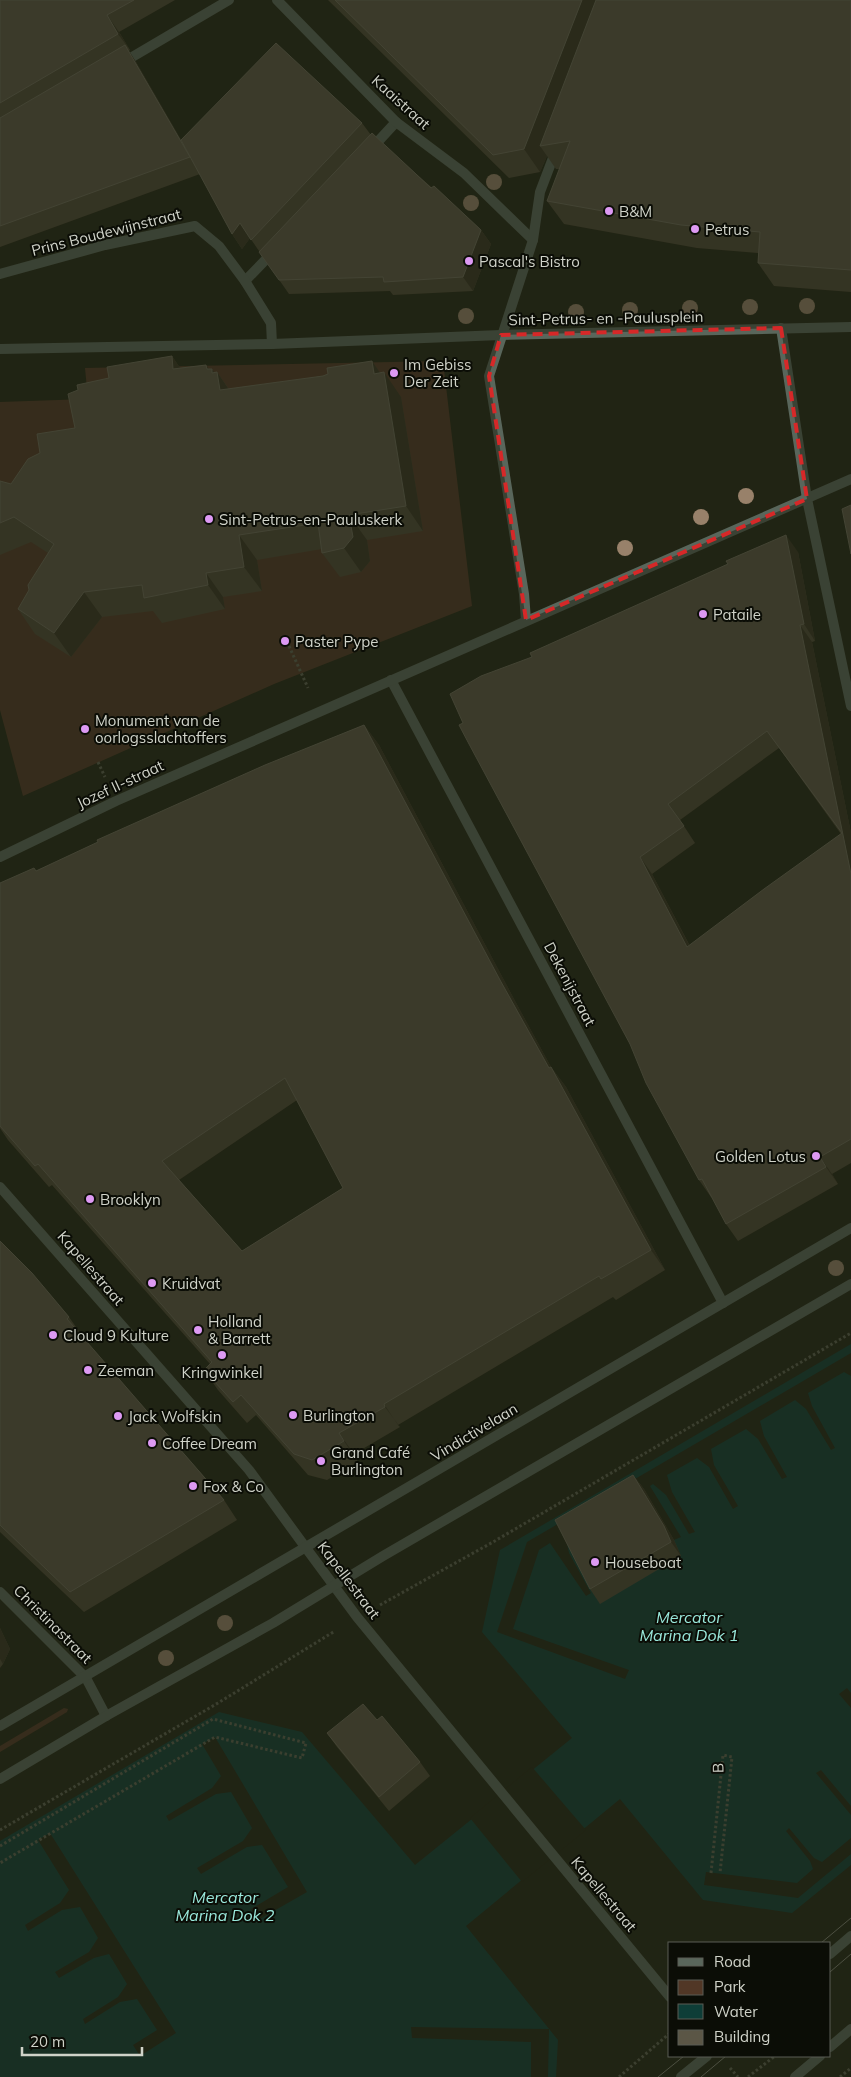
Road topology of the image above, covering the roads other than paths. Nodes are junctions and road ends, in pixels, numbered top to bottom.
1 (229, 0) edge
2 (277, 0) edge
3 (110, 70) edge
4 (396, 122) junction
5 (561, 137) edge
6 (362, 158) edge
7 (533, 240) junction
8 (280, 245) edge
9 (0, 274) edge
10 (245, 281) junction
11 (851, 327) edge
12 (781, 328) junction
13 (501, 335) junction
14 (272, 344) junction
15 (0, 349) edge
16 (851, 479) edge
17 (807, 499) junction
18 (526, 620) junction
19 (391, 680) junction
20 (851, 706) edge
21 (0, 857) edge
22 (0, 1187) edge
23 (851, 1228) edge
24 (851, 1284) edge
25 (723, 1302) junction
26 (306, 1548) junction
27 (334, 1586) junction
28 (0, 1592) edge
29 (86, 1678) junction
30 (106, 1716) junction
31 (0, 1726) edge
32 (0, 1779) edge
33 (851, 1936) edge
34 (831, 1953) edge
35 (668, 1995) edge
36 (851, 2029) edge
37 (832, 2045) edge
38 (706, 2057) edge
39 (819, 2057) edge
40 (681, 2077) edge
41 (795, 2077) edge

1 - 3 street
2 - 4 street, Kaaistraat
4 - 6 street
4 - 7 street, Kaaistraat
5 - 7 street
7 - 13 street
8 - 10 street
9 - 10 street, Prins Boudewijnstraat
10 - 14 street, Prins Boudewijnstraat
11 - 12 street, Sint-Petrus- en -Paulusplein
12 - 13 street, Sint-Petrus- en -Paulusplein
12 - 17 street
13 - 14 street
13 - 18 street, Sint-Petrus- en -Paulusplein
14 - 15 street
16 - 17 street
17 - 18 street
17 - 20 street
18 - 19 street
19 - 21 street, Jozef II-straat
19 - 25 street, Dekenijstraat
22 - 26 street, Kapellestraat
23 - 25 street, Vindictivelaan
24 - 27 street
25 - 26 street, Vindictivelaan
26 - 27 street, Kapellestraat
26 - 29 street, Vindictivelaan
27 - 30 street
27 - 35 street, Kapellestraat
28 - 29 street, Christinastraat
29 - 30 street
29 - 31 street, Vindictivelaan
30 - 32 street
33 - 34 street
36 - 37 street
38 - 40 street
39 - 41 street

